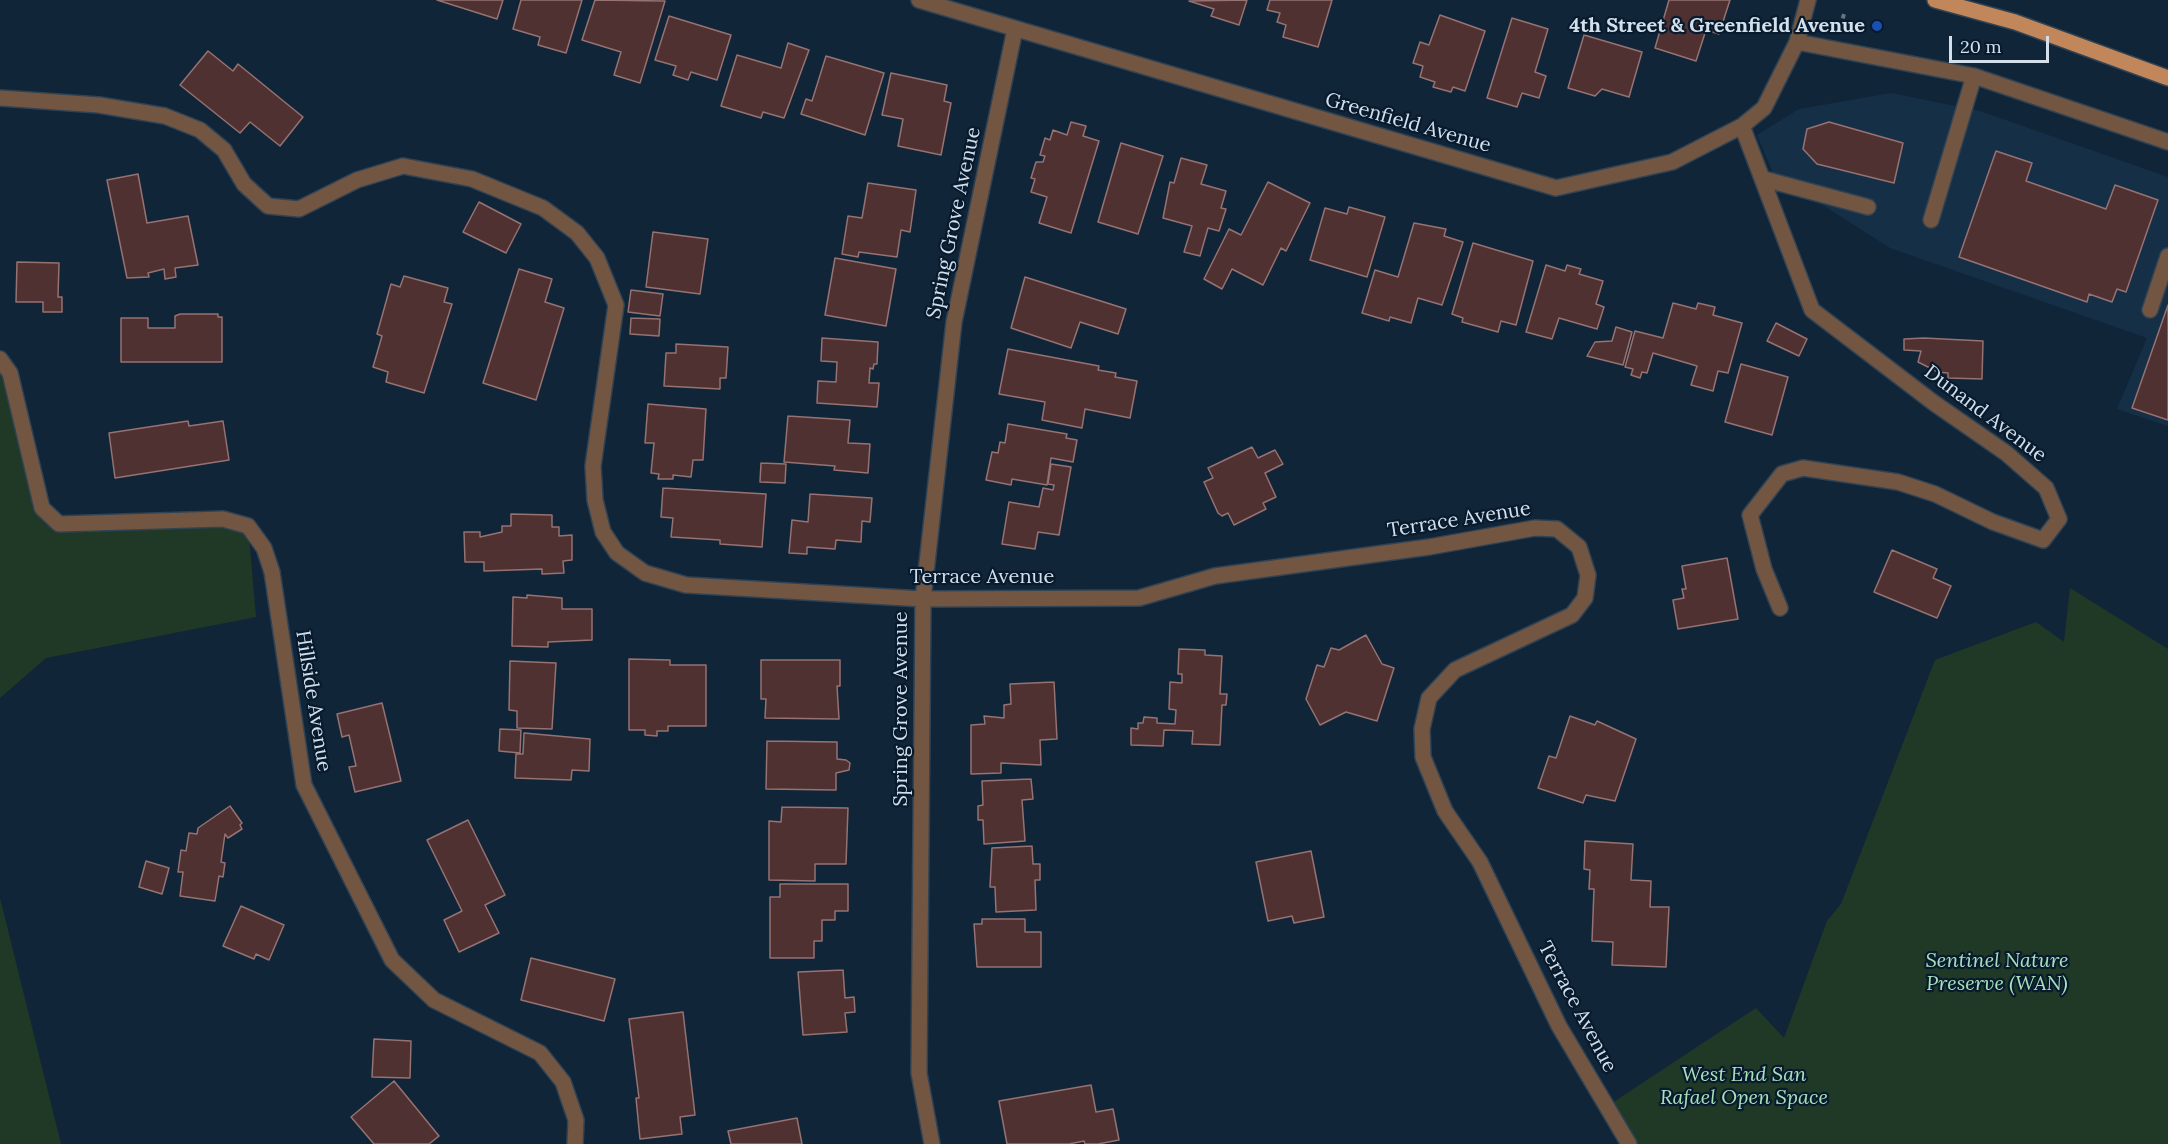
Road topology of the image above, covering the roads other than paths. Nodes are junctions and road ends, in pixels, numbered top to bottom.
1 (919, 0) edge
2 (1808, 0) edge
3 (1935, 0) edge
4 (1015, 29) junction
5 (1797, 42) junction
6 (1974, 76) junction
7 (2168, 78) edge
8 (0, 98) edge
9 (1742, 126) junction
10 (2168, 142) edge
11 (1764, 180) junction
12 (1868, 207) dead end
13 (1931, 220) dead end
14 (2168, 256) edge
15 (2150, 310) dead end
16 (0, 358) edge
17 (923, 599) junction
18 (1780, 608) dead end
19 (575, 1144) edge
20 (932, 1144) edge
21 (1629, 1144) edge

1 - 4 street, Greenfield Avenue
2 - 5 street, Greenfield Avenue
3 - 7 main road
4 - 9 street, Greenfield Avenue
4 - 17 street, Spring Grove Avenue
5 - 6 street
5 - 9 street, Greenfield Avenue
6 - 10 street
6 - 13 street
8 - 17 street, Terrace Avenue
9 - 11 street, Dunand Avenue
11 - 12 street
11 - 18 street, Dunand Avenue
14 - 15 street
16 - 19 street, Hillside Avenue
17 - 20 street, Spring Grove Avenue
17 - 21 street, Terrace Avenue

